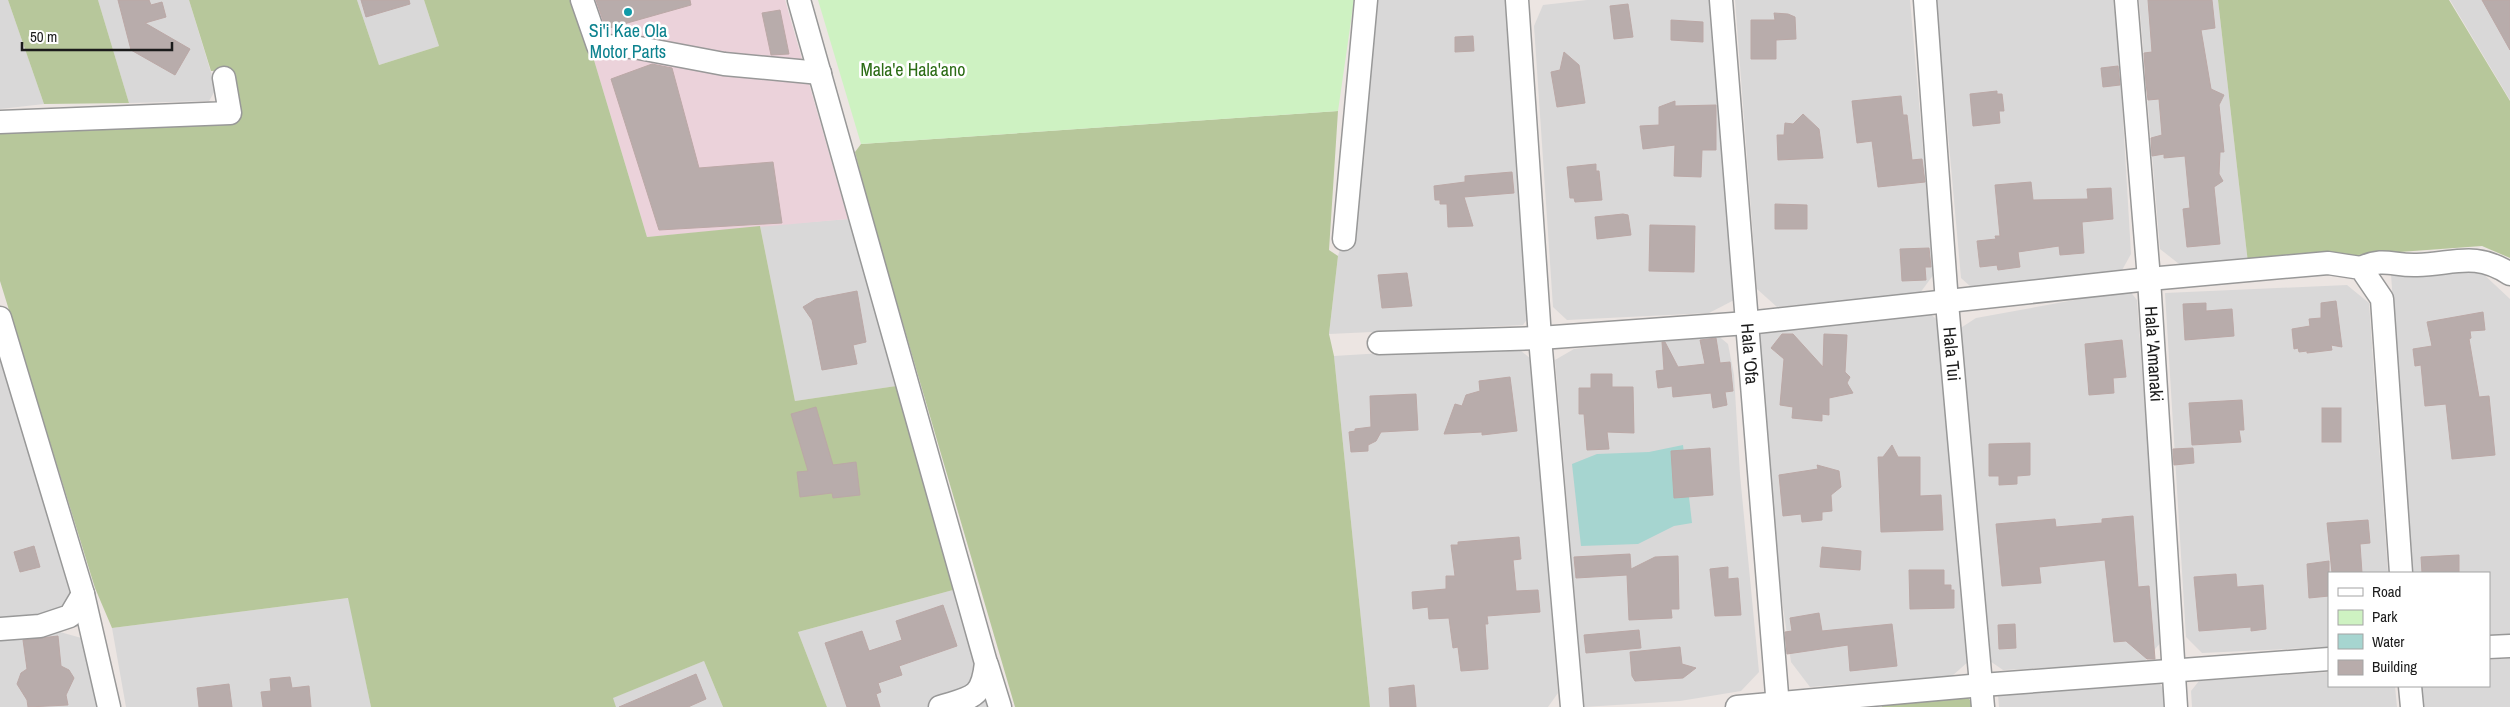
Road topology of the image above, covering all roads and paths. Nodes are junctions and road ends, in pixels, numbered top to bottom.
1 (582, 0) edge
2 (799, 0) edge
3 (1366, 0) edge
4 (1517, 0) edge
5 (1721, 0) edge
6 (1925, 0) edge
7 (2126, 0) edge
8 (820, 73) junction
9 (224, 78) dead end
10 (0, 122) edge
11 (1344, 240) dead end
12 (2361, 268) junction
13 (2510, 274) edge
14 (2150, 280) junction
15 (1948, 302) junction
16 (0, 318) edge
17 (1746, 323) junction
18 (1540, 338) junction
19 (1379, 343) dead end
20 (2401, 572) edge
21 (83, 594) junction
22 (0, 629) edge
23 (2510, 646) edge
24 (2490, 647) edge
25 (2328, 659) edge
26 (986, 663) junction
27 (2173, 672) junction
28 (1982, 684) junction
29 (2410, 687) edge
30 (1778, 705) edge
31 (109, 707) edge
32 (940, 707) edge
33 (1000, 707) edge
34 (1572, 707) edge
35 (1737, 707) edge
36 (1983, 707) edge
37 (2176, 707) edge
38 (2412, 707) edge

1 - 8 street
2 - 8 street
3 - 11 street
4 - 18 street
5 - 17 street, Hala 'Ofa
6 - 15 street, Hala Tui
7 - 14 street, Hala 'Amanaki
8 - 26 street
9 - 10 street
12 - 13 street
12 - 14 street
12 - 20 street
14 - 15 street
14 - 27 street, Hala 'Amanaki
15 - 17 street
15 - 28 street, Hala Tui
16 - 21 street
17 - 18 street
17 - 30 street, Hala 'Ofa
18 - 19 street
18 - 34 street
21 - 22 street
21 - 31 street
23 - 24 street
25 - 27 street
26 - 32 street
26 - 33 street
27 - 28 street
27 - 37 street, Hala 'Amanaki
28 - 30 street
28 - 36 street, Hala Tui
29 - 38 street
30 - 35 street

